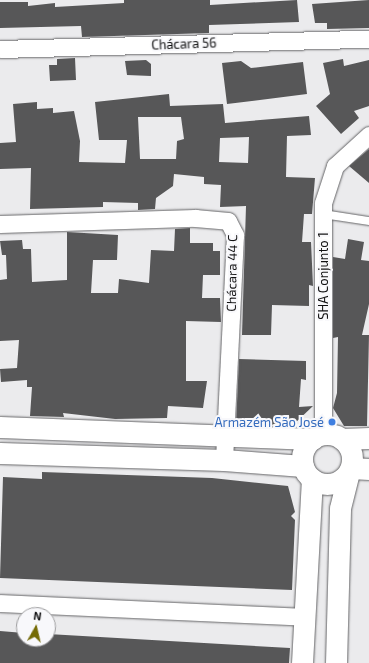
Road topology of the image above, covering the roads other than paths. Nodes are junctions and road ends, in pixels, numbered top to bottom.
1 (369, 39) edge
2 (0, 49) edge
3 (369, 134) edge
4 (323, 214) junction
5 (369, 221) edge
6 (0, 224) edge
7 (0, 427) edge
8 (162, 432) junction
9 (224, 434) junction
10 (326, 438) junction
11 (369, 438) edge
12 (0, 453) edge
13 (161, 459) junction
14 (224, 460) junction
15 (356, 470) edge
16 (308, 473) junction
17 (311, 503) junction
18 (340, 508) junction
19 (0, 603) edge
20 (303, 617) junction
21 (302, 663) edge
22 (336, 663) edge

1 - 2 street, Chácara 56
3 - 4 street, SHA Conjunto 1
4 - 5 lane
4 - 10 street, SHA Conjunto 1
6 - 9 street, Chácara 44 C
7 - 8 street
8 - 9 street
8 - 13 street
9 - 10 street
9 - 14 street, Chácara 44 C
10 - 11 street
10 - 15 street
10 - 16 street
12 - 13 street
13 - 14 street
14 - 16 street
15 - 16 street
15 - 18 street
16 - 17 street
17 - 18 street
17 - 20 street
18 - 22 street
19 - 20 street
20 - 21 street

